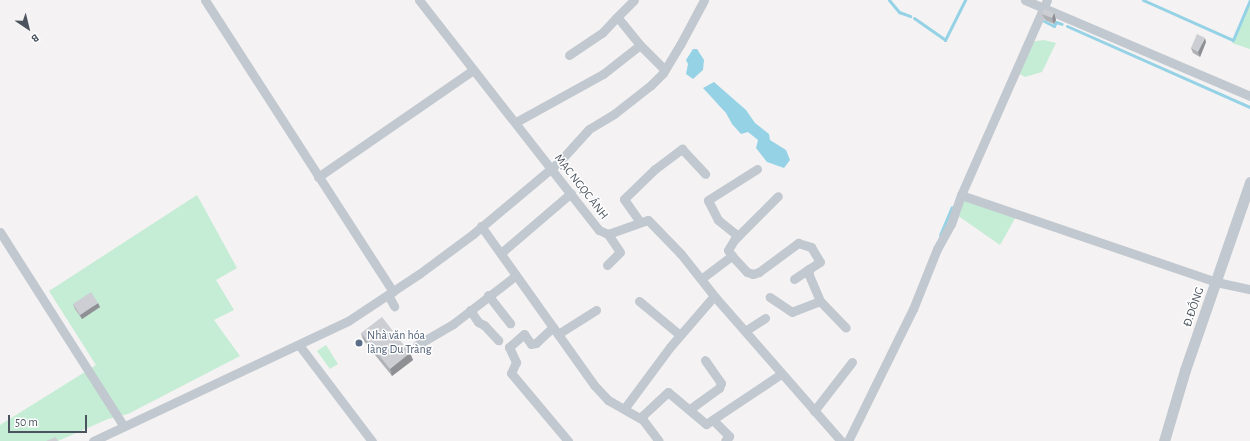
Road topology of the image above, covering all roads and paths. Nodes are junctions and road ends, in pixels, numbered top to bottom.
1 (205, 0) edge
2 (419, 0) edge
3 (634, 0) edge
4 (704, 0) edge
5 (1025, 0) edge
6 (1045, 4) edge
7 (617, 17) junction
8 (640, 45) junction
9 (569, 55) dead end
10 (473, 70) junction
11 (665, 70) junction
12 (1250, 96) edge
13 (516, 122) junction
14 (552, 168) junction
15 (758, 169) dead end
16 (705, 174) dead end
17 (318, 177) junction
18 (1250, 182) edge
19 (571, 193) junction
20 (1248, 194) edge
21 (961, 195) junction
22 (778, 196) dead end
23 (640, 222) junction
24 (481, 226) junction
25 (0, 232) edge
26 (608, 234) junction
27 (738, 236) junction
28 (501, 253) junction
29 (732, 256) junction
30 (607, 265) dead end
31 (809, 269) junction
32 (515, 276) junction
33 (701, 279) junction
34 (794, 279) dead end
35 (1216, 282) junction
36 (1250, 289) edge
37 (390, 294) junction
38 (488, 295) junction
39 (714, 296) junction
40 (770, 296) dead end
41 (639, 301) dead end
42 (820, 301) junction
43 (394, 306) dead end
44 (470, 310) junction
45 (596, 310) dead end
46 (766, 318) dead end
47 (510, 324) dead end
48 (846, 328) dead end
49 (556, 331) junction
50 (745, 331) junction
51 (680, 334) junction
52 (498, 340) dead end
53 (299, 345) junction
54 (417, 345) dead end
55 (705, 360) dead end
56 (852, 362) dead end
57 (781, 374) junction
58 (624, 409) junction
59 (690, 409) junction
60 (814, 411) junction
61 (640, 418) junction
62 (713, 420) junction
63 (123, 426) junction
64 (93, 441) edge
65 (372, 441) edge
66 (568, 441) edge
67 (659, 441) edge
68 (725, 441) edge
69 (841, 441) edge
70 (848, 441) edge
71 (1164, 441) edge

1 - 17 street
2 - 10 street, MẠC NGỌC ÁNH
3 - 7 street
4 - 11 street
5 - 6 street
6 - 12 street
6 - 21 street
7 - 8 street
7 - 9 street
8 - 11 street
8 - 13 street
10 - 13 street, MẠC NGỌC ÁNH
10 - 17 street
11 - 14 street
13 - 14 street, MẠC NGỌC ÁNH
14 - 19 street, MẠC NGỌC ÁNH
14 - 24 street
15 - 27 street
16 - 23 street
17 - 37 street
18 - 20 street, Đ.ĐỒNG
19 - 26 street, MẠC NGỌC ÁNH
19 - 28 street
20 - 35 street, Đ.ĐỒNG
21 - 35 street
21 - 70 street
22 - 27 street
23 - 26 street, MẠC NGỌC ÁNH
23 - 33 street
24 - 28 street
24 - 37 street
25 - 63 street
26 - 30 street
27 - 29 street
28 - 32 street
29 - 31 street
29 - 33 street
31 - 34 street
31 - 42 street
32 - 38 street
32 - 49 street
33 - 39 street
35 - 36 street
35 - 71 street, Đ.ĐỒNG
37 - 43 street
37 - 53 street
38 - 44 street
38 - 47 street
39 - 50 street
39 - 51 street
40 - 42 street
41 - 51 street
42 - 48 street
44 - 52 street
44 - 54 street
45 - 49 street
46 - 50 street
49 - 58 street
49 - 66 street
50 - 57 street
51 - 58 street
53 - 63 street
53 - 65 street
55 - 59 street
56 - 60 street
57 - 60 street
57 - 62 street
58 - 61 street
59 - 61 street
59 - 62 street
60 - 69 street
61 - 67 street
62 - 68 street
63 - 64 street

